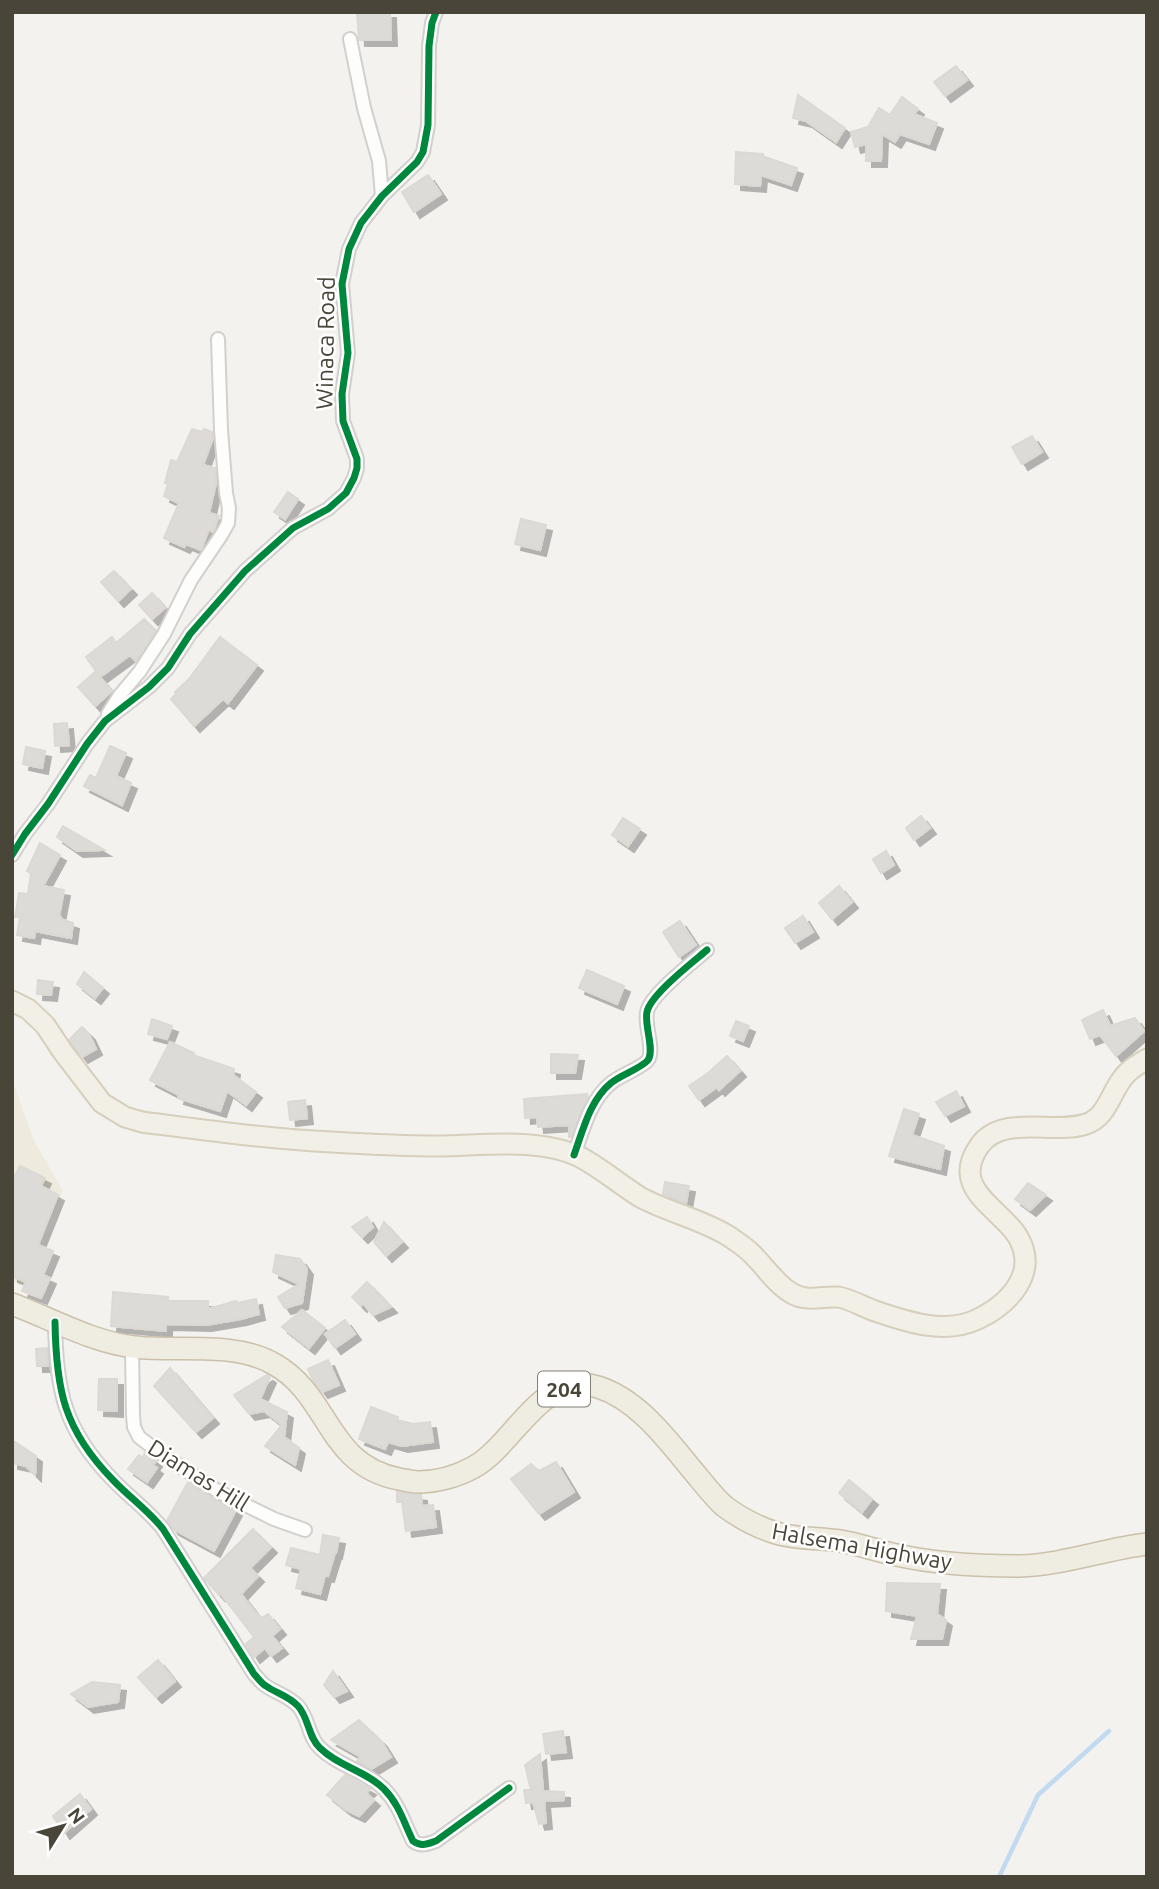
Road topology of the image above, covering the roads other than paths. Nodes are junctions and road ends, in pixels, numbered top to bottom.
1 (436, 12) edge
2 (350, 39) dead end
3 (382, 196) junction
4 (218, 339) dead end
5 (105, 721) junction
6 (12, 855) edge
7 (707, 950) dead end
8 (12, 1001) edge
9 (1147, 1059) edge
10 (575, 1155) junction
11 (12, 1304) edge
12 (55, 1322) junction
13 (132, 1347) junction
14 (305, 1530) dead end
15 (1147, 1544) edge
16 (509, 1788) dead end

1 - 3 street, Winaca Road
2 - 3 street
3 - 5 street, Winaca Road
4 - 5 street
5 - 6 street, Winaca Road
7 - 10 street
8 - 10 main road
9 - 10 main road
11 - 12 highway, Halsema Highway / 204
12 - 13 highway, Halsema Highway / 204
12 - 16 street
13 - 14 street, Diamas Hill
13 - 15 highway, Halsema Highway / 204

